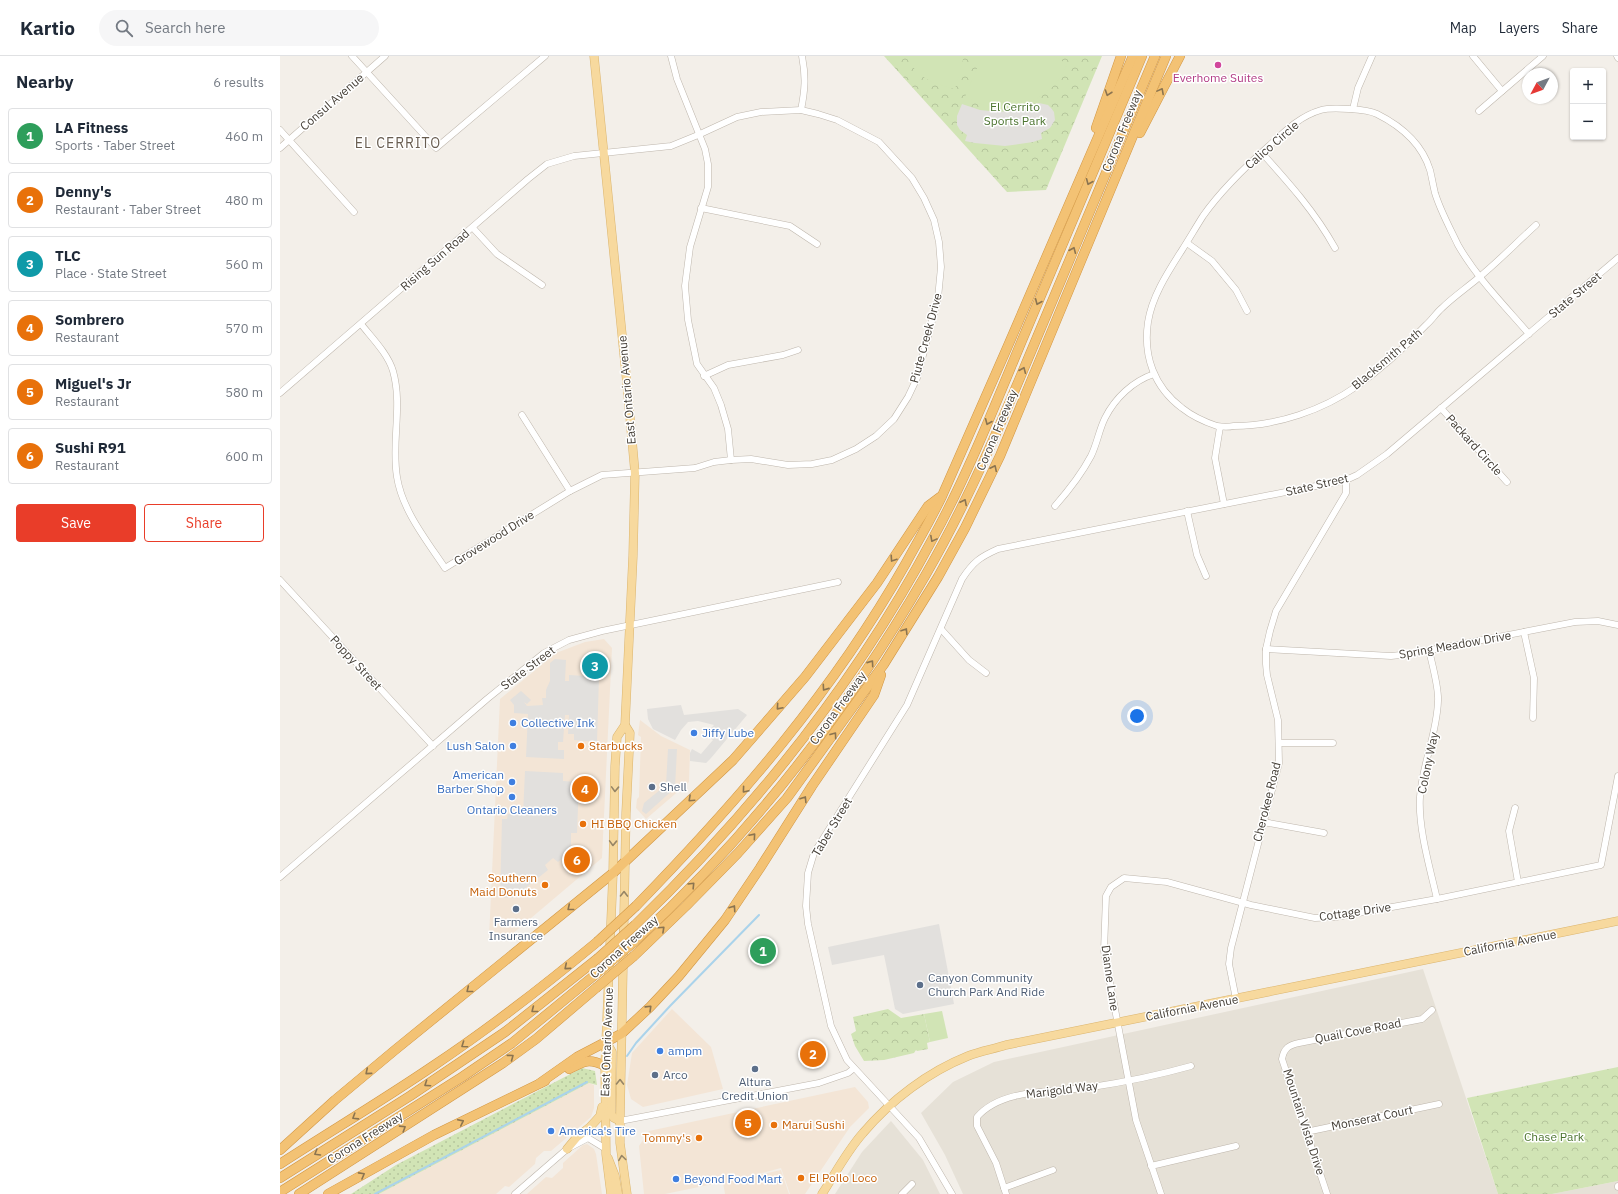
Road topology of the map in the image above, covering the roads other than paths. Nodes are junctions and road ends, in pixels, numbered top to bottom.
1 (352, 56) edge
2 (385, 56) edge
3 (545, 56) edge
4 (594, 56) edge
5 (671, 56) edge
6 (802, 56) edge
7 (1121, 56) edge
8 (1132, 56) edge
9 (1142, 56) edge
10 (1155, 56) edge
11 (1166, 56) edge
12 (1180, 56) edge
13 (1372, 56) edge
14 (1473, 56) edge
15 (1542, 56) edge
16 (367, 72) junction
17 (1502, 91) junction
18 (1353, 109) junction
19 (801, 110) junction
20 (1480, 111) dead end
21 (280, 130) edge
22 (698, 135) junction
23 (289, 140) junction
24 (280, 148) edge
25 (1262, 153) junction
26 (603, 154) junction
27 (1072, 199) junction
28 (702, 208) junction
29 (354, 212) dead end
30 (1101, 214) junction
31 (1536, 225) dead end
32 (473, 228) junction
33 (1187, 243) junction
34 (817, 244) dead end
35 (1335, 248) dead end
36 (1618, 258) edge
37 (1480, 277) junction
38 (542, 285) dead end
39 (1247, 311) dead end
40 (361, 324) junction
41 (1529, 334) junction
42 (798, 350) dead end
43 (1154, 374) junction
44 (704, 376) junction
45 (280, 393) edge
46 (1441, 408) junction
47 (522, 415) dead end
48 (1220, 427) junction
49 (731, 460) junction
50 (635, 473) junction
51 (1346, 480) junction
52 (1507, 482) dead end
53 (570, 491) junction
54 (942, 496) junction
55 (1224, 504) junction
56 (1055, 506) dead end
57 (1187, 511) junction
58 (971, 565) joint
59 (1206, 576) dead end
60 (280, 580) edge
61 (838, 582) dead end
62 (629, 625) junction
63 (1618, 625) edge
64 (941, 629) junction
65 (1524, 632) junction
66 (1266, 649) junction
67 (1429, 650) junction
68 (884, 664) junction
69 (986, 673) dead end
70 (1533, 718) dead end
71 (625, 725) junction
72 (1279, 743) junction
73 (1333, 743) dead end
74 (433, 746) junction
75 (615, 766) junction
76 (1618, 776) edge
77 (627, 796) junction
78 (1515, 808) dead end
79 (1263, 822) junction
80 (1324, 833) dead end
81 (625, 861) junction
82 (613, 873) junction
83 (280, 877) edge
84 (1518, 882) junction
85 (1112, 887) joint
86 (1437, 899) junction
87 (1241, 903) junction
88 (1618, 921) edge
89 (1236, 999) junction
90 (1432, 1010) dead end
91 (1117, 1023) junction
92 (621, 1034) junction
93 (606, 1042) junction
94 (1284, 1050) joint
95 (605, 1066) junction
96 (1191, 1066) dead end
97 (853, 1069) junction
98 (1128, 1080) junction
99 (540, 1083) junction
100 (605, 1088) junction
101 (1439, 1104) dead end
102 (890, 1106) junction
103 (620, 1121) junction
104 (1306, 1132) junction
105 (1236, 1146) dead end
106 (567, 1149) junction
107 (280, 1150) edge
108 (606, 1151) junction
109 (280, 1164) edge
110 (1151, 1166) junction
111 (1053, 1170) dead end
112 (280, 1178) edge
113 (912, 1184) dead end
114 (1005, 1191) edge
115 (280, 1192) edge
116 (299, 1194) edge
117 (328, 1194) edge
118 (515, 1194) edge
119 (611, 1194) edge
120 (618, 1194) edge
121 (627, 1194) edge
122 (822, 1194) edge
123 (902, 1194) edge
124 (952, 1194) edge
125 (1161, 1194) edge
126 (1327, 1194) edge

1 - 16 street
2 - 16 street, Consul Avenue
3 - 16 street
4 - 26 main road, East Ontario Avenue
5 - 22 street
6 - 19 street
7 -> 27 highway
8 - 27 highway, Corona Freeway
9 -> 112 highway, bridge
115 -> 10 highway, bridge
11 - 30 highway, Corona Freeway
30 -> 12 highway
13 - 18 street
14 - 17 street
15 - 17 street
16 - 23 street, Consul Avenue
17 - 20 street
18 - 25 street, Calico Circle
18 - 37 street, Calico Circle
19 - 22 street, Piute Creek Drive
19 - 49 street, Piute Creek Drive
21 - 23 street
22 - 26 street, Piute Creek Drive
22 - 28 street
23 - 24 street, Consul Avenue
23 - 29 street
25 - 33 street, Calico Circle
25 - 35 street
26 - 32 street, Rising Sun Road
26 - 50 main road, East Ontario Avenue
27 - 54 highway, Corona Freeway
28 - 34 street
28 - 44 street
68 -> 30 highway, Corona Freeway
31 - 37 street, Blacksmith Path
32 - 38 street
32 - 40 street, Rising Sun Road
33 - 39 street
33 - 43 street, Calico Circle
36 - 41 street, State Street
37 - 41 street, Calico Circle
37 - 48 street, Blacksmith Path
40 - 45 street, Rising Sun Road
40 - 53 street, Grovewood Drive
41 - 46 street, State Street
42 - 44 street
43 - 48 street, Blacksmith Path
43 - 56 street
44 - 49 street
46 - 51 street, State Street
46 - 52 street, Packard Circle
47 - 53 street
48 - 55 street
49 - 50 street, Piute Creek Drive
50 - 53 street, Grovewood Drive
50 - 62 main road, East Ontario Avenue
51 - 55 street, State Street
51 - 66 street, Cherokee Road
54 -> 81 highway
54 -> 109 highway, Corona Freeway, bridge
55 - 57 street, State Street
57 - 58 street, State Street
57 - 59 street
58 - 64 street, Taber Street
60 - 74 street, Poppy Street
61 - 62 street, State Street
62 - 71 main road, East Ontario Avenue
62 - 74 street, State Street
63 - 65 street, Spring Meadow Drive
64 - 69 street
64 - 97 street, Taber Street
65 - 67 street, Spring Meadow Drive
65 - 70 street
66 - 67 street, Spring Meadow Drive
66 - 72 street, Cherokee Road
67 - 86 street, Colony Way
92 -> 68 highway
116 -> 68 highway, Corona Freeway, bridge
71 - 75 main road, East Ontario Avenue
71 - 77 main road, East Ontario Avenue
72 - 73 street
72 - 79 street, Cherokee Road
74 - 83 street, State Street
75 - 77 main road
75 -> 82 main road, East Ontario Avenue
76 - 84 street, Cottage Drive
77 - 81 main road, East Ontario Avenue
78 - 84 street
79 - 80 street
79 - 87 street, Cherokee Road
81 - 82 highway
92 -> 81 main road, East Ontario Avenue
82 - 93 main road, East Ontario Avenue
82 -> 107 highway
84 - 86 street, Cottage Drive
85 - 87 street, Cottage Drive
85 - 91 street, Dianne Lane
86 - 87 street, Cottage Drive
87 - 89 street, Cherokee Road
88 - 89 main road, California Avenue
89 - 91 main road, California Avenue
90 - 94 street, Quail Cove Road
91 - 98 street, Dianne Lane
91 - 102 main road, California Avenue
92 - 93 highway
103 -> 92 main road, East Ontario Avenue
93 - 95 main road, East Ontario Avenue
93 - 99 highway
93 - 103 main road
94 - 104 street, Mountain Vista Drive
95 - 99 highway
95 - 100 main road, East Ontario Avenue
96 - 98 street, Marigold Way
97 - 102 street, Taber Street
97 - 103 street
98 - 110 street, Dianne Lane
98 - 114 street, Marigold Way
117 -> 99 highway
100 - 106 main road
100 - 108 main road, East Ontario Avenue
101 - 104 street, Monserat Court
102 - 122 main road, California Avenue
102 - 124 street, Taber Street
121 -> 103 main road, East Ontario Avenue
104 - 126 street, Mountain Vista Drive
105 - 110 street
106 - 108 street
106 - 118 street
108 - 119 main road, East Ontario Avenue
108 - 120 main road
110 - 125 street, Dianne Lane
111 - 114 street
113 - 123 street

